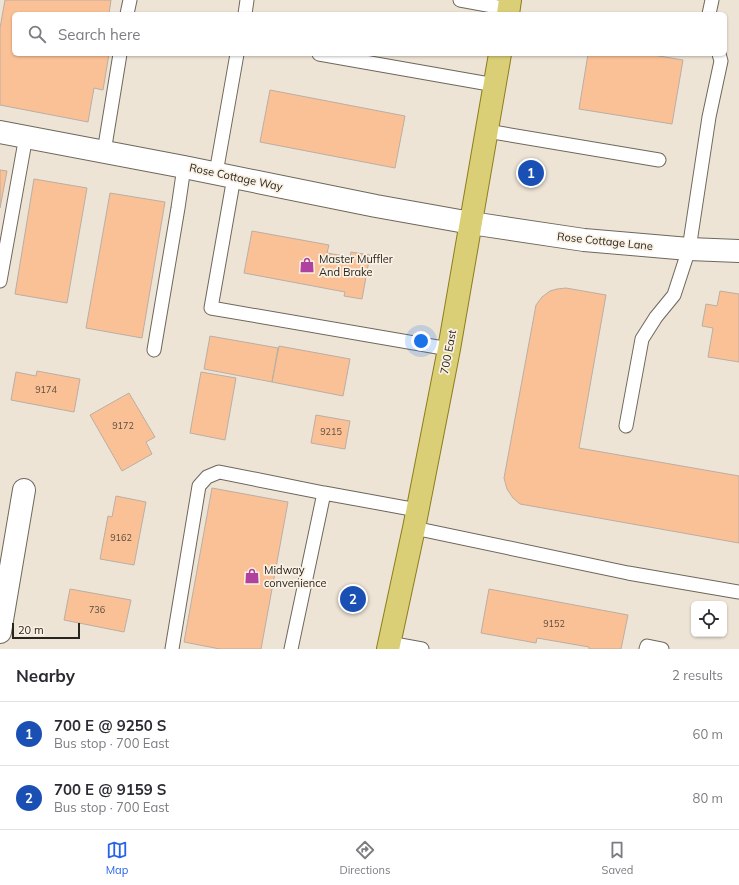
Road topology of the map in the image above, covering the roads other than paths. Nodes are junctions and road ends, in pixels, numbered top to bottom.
1 (130, 0) edge
2 (247, 0) edge
3 (460, 0) edge
4 (712, 0) edge
5 (509, 8) edge
6 (127, 12) edge
7 (244, 12) edge
8 (710, 12) edge
9 (120, 56) edge
10 (237, 56) edge
11 (330, 56) edge
12 (500, 56) edge
13 (720, 56) edge
14 (495, 86) junction
15 (487, 131) junction
16 (0, 132) edge
17 (26, 136) junction
18 (104, 152) junction
19 (659, 160) dead end
20 (184, 167) junction
21 (225, 175) junction
22 (471, 223) junction
23 (689, 249) junction
24 (739, 251) edge
25 (0, 281) edge
26 (449, 348) junction
27 (154, 350) dead end
28 (626, 426) dead end
29 (24, 490) dead end
30 (324, 493) junction
31 (416, 519) junction
32 (739, 592) edge
33 (0, 632) edge
34 (388, 646) edge
35 (172, 649) edge
36 (291, 649) edge
37 (422, 649) edge
38 (646, 649) edge
39 (662, 649) edge

1 - 6 lane
2 - 7 lane
3 - 5 lane
4 - 8 lane
9 - 18 lane
10 - 21 lane
11 - 14 lane
12 - 14 main road, 700 East
13 - 23 lane
14 - 15 main road, 700 East
15 - 19 lane
15 - 22 main road, 700 East
16 - 17 street, Rose Cottage Way
17 - 18 street, Rose Cottage Way
17 - 25 lane
18 - 20 street, Rose Cottage Way
20 - 21 street, Rose Cottage Way
20 - 27 lane
21 - 22 street, Rose Cottage Way
21 - 26 lane
22 - 23 street, Rose Cottage Lane
22 - 26 main road, 700 East
23 - 24 street, Rose Cottage Lane
23 - 28 lane
26 - 31 main road, 700 East
29 - 33 street
30 - 31 lane
30 - 35 lane
30 - 36 lane
31 - 32 lane
31 - 34 main road, 700 East
34 - 37 lane
38 - 39 lane

